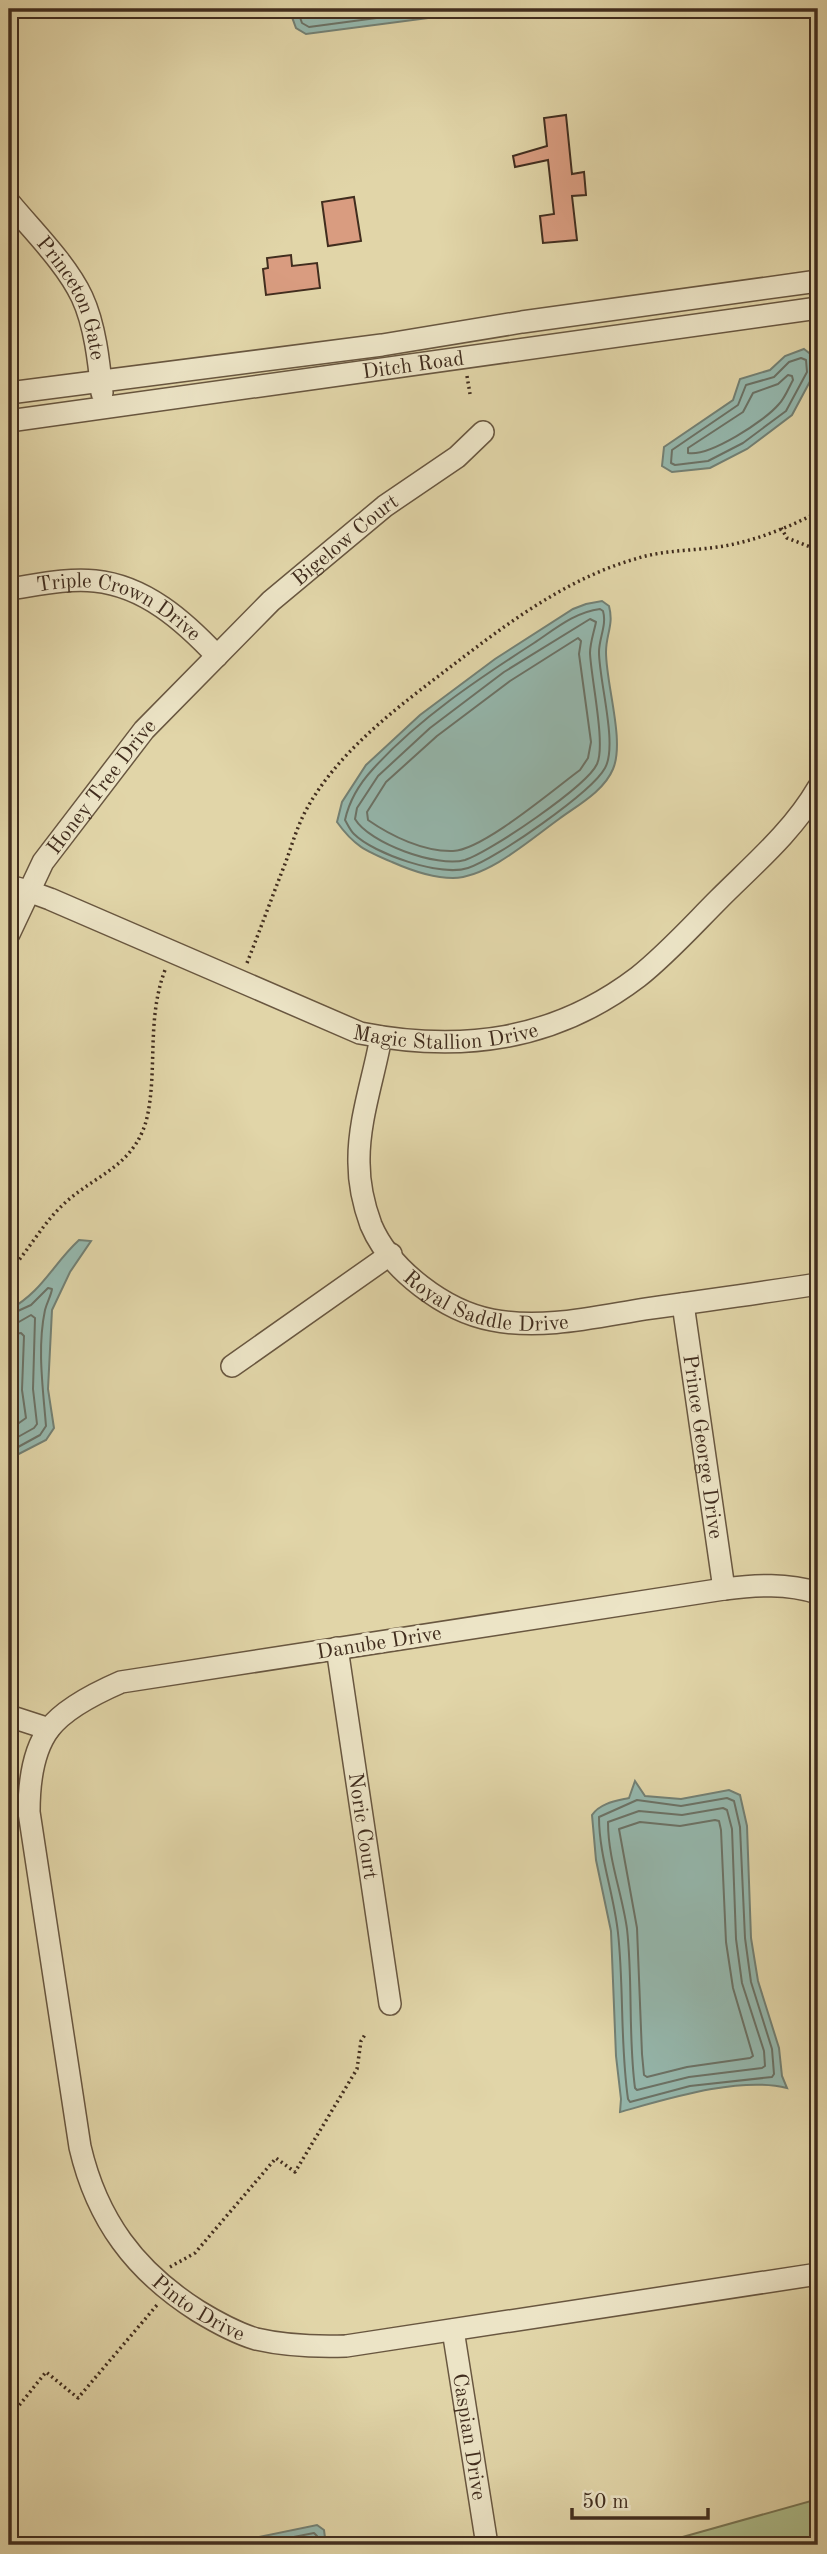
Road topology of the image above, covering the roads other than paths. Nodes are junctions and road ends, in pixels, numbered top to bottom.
1 (9, 202) edge
2 (818, 281) edge
3 (818, 308) edge
4 (101, 380) junction
5 (9, 393) edge
6 (104, 409) junction
7 (9, 421) edge
8 (483, 432) dead end
9 (9, 589) edge
10 (217, 656) junction
11 (818, 788) edge
12 (19, 888) edge
13 (9, 934) edge
14 (381, 1037) junction
15 (391, 1255) junction
16 (818, 1284) edge
17 (683, 1304) junction
18 (232, 1366) dead end
19 (724, 1589) junction
20 (818, 1593) edge
21 (337, 1648) junction
22 (9, 1716) edge
23 (49, 1729) junction
24 (390, 2004) dead end
25 (818, 2274) edge
26 (453, 2330) junction
27 (486, 2545) edge

1 - 4 street, Princeton Gate
2 - 4 street, Ditch Road
3 - 6 street, Ditch Road
4 - 5 street, Ditch Road
4 - 6 street, Princeton Gate
6 - 7 street, Ditch Road
8 - 10 street, Bigelow Court
9 - 10 street, Triple Crown Drive
10 - 12 street, Honey Tree Drive
11 - 14 street, Magic Stallion Drive
12 - 13 street, Honey Tree Drive
12 - 14 street, Magic Stallion Drive
14 - 15 street, Royal Saddle Drive
15 - 17 street, Royal Saddle Drive
15 - 18 street
16 - 17 street, Royal Saddle Drive
17 - 19 street, Prince George Drive
19 - 20 street, Danube Drive
19 - 21 street, Danube Drive
21 - 23 street, Danube Drive
21 - 24 street, Noric Court
22 - 23 street
23 - 26 street, Pinto Drive
25 - 26 street, Pinto Drive
26 - 27 street, Caspian Drive

